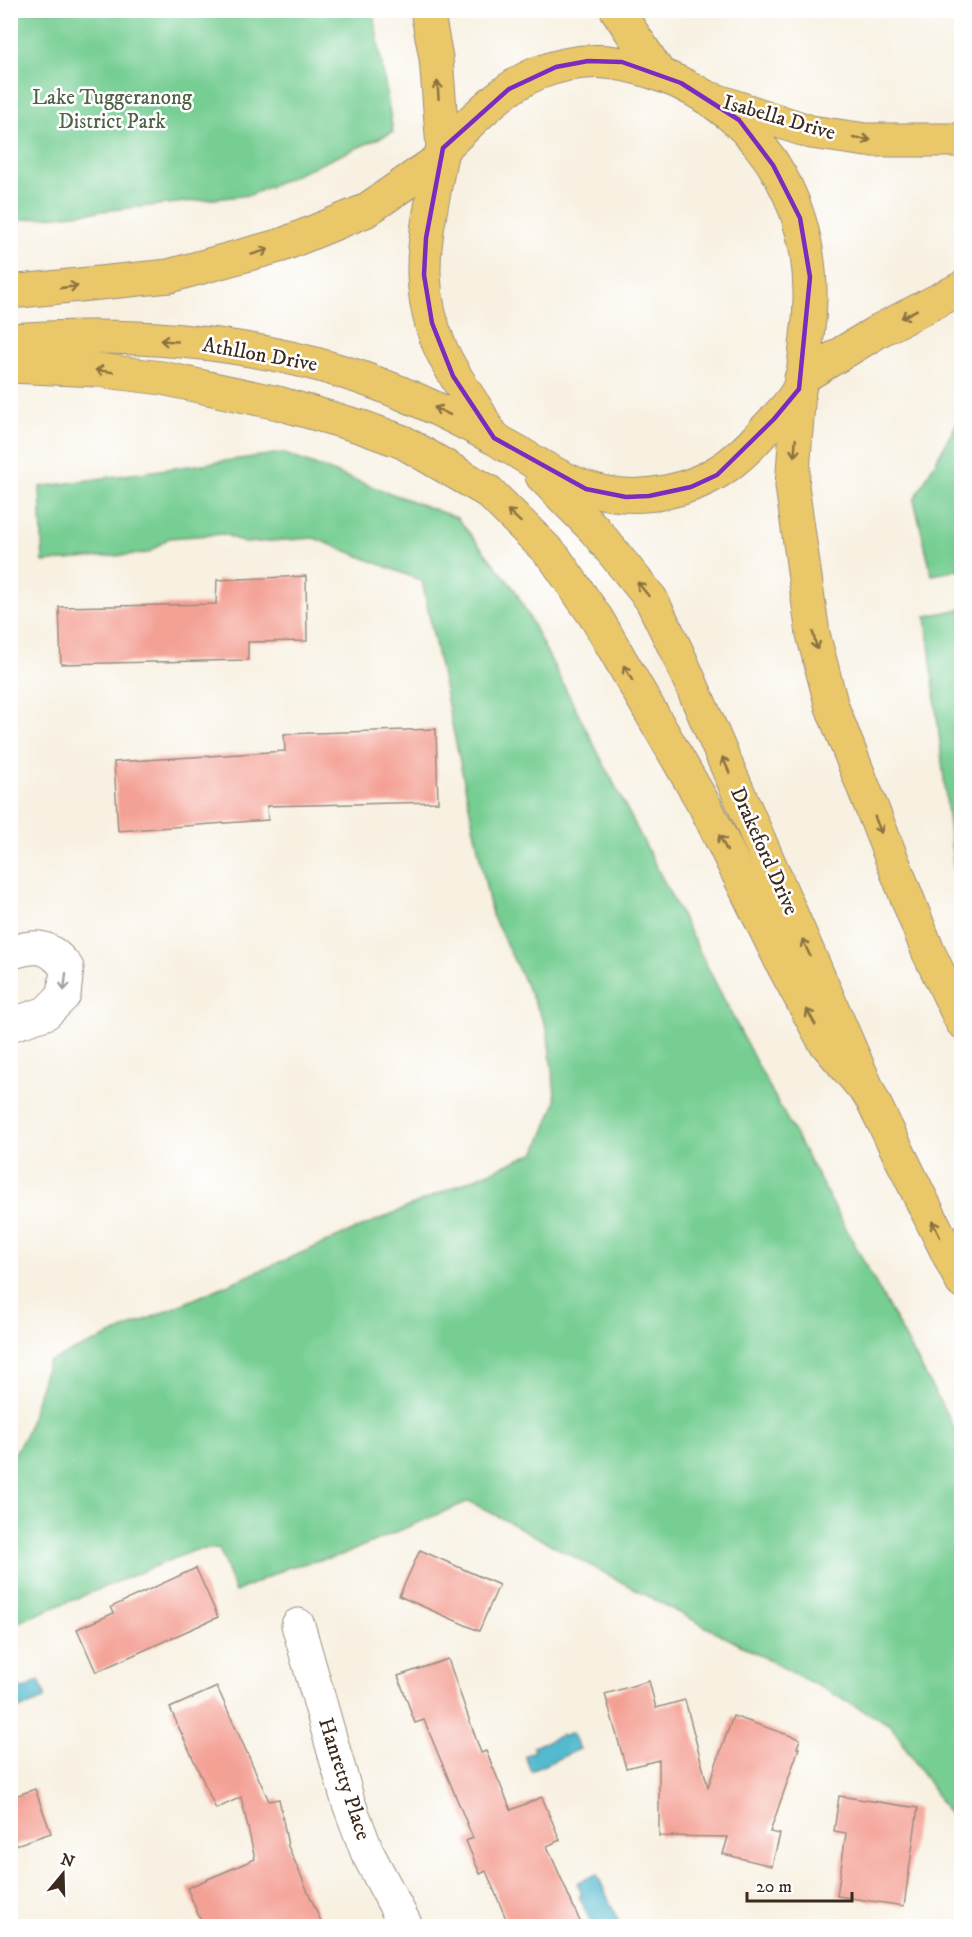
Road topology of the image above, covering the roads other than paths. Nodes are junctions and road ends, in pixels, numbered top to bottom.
1 (427, 10) edge
2 (616, 10) edge
3 (660, 75) junction
4 (704, 96) junction
5 (962, 140) edge
6 (441, 154) junction
7 (962, 288) edge
8 (10, 292) edge
9 (10, 340) edge
10 (10, 366) edge
11 (800, 384) junction
12 (506, 445) junction
13 (10, 953) edge
14 (962, 1022) edge
15 (10, 1025) edge
16 (871, 1097) junction
17 (962, 1282) edge
18 (298, 1625) dead end
19 (406, 1926) edge

6 -> 1 main road
2 - 3 main road
3 - 4 main road
3 - 6 main road
4 -> 5 main road, Isabella Drive
4 - 11 main road
8 -> 6 main road
6 - 12 main road
7 -> 11 main road
12 -> 9 main road, Athllon Drive
16 -> 10 main road
11 - 12 main road
11 -> 14 main road
16 -> 12 main road, Drakeford Drive
13 -> 15 street
17 -> 16 main road, Drakeford Drive
18 - 19 street, Hanretty Place

